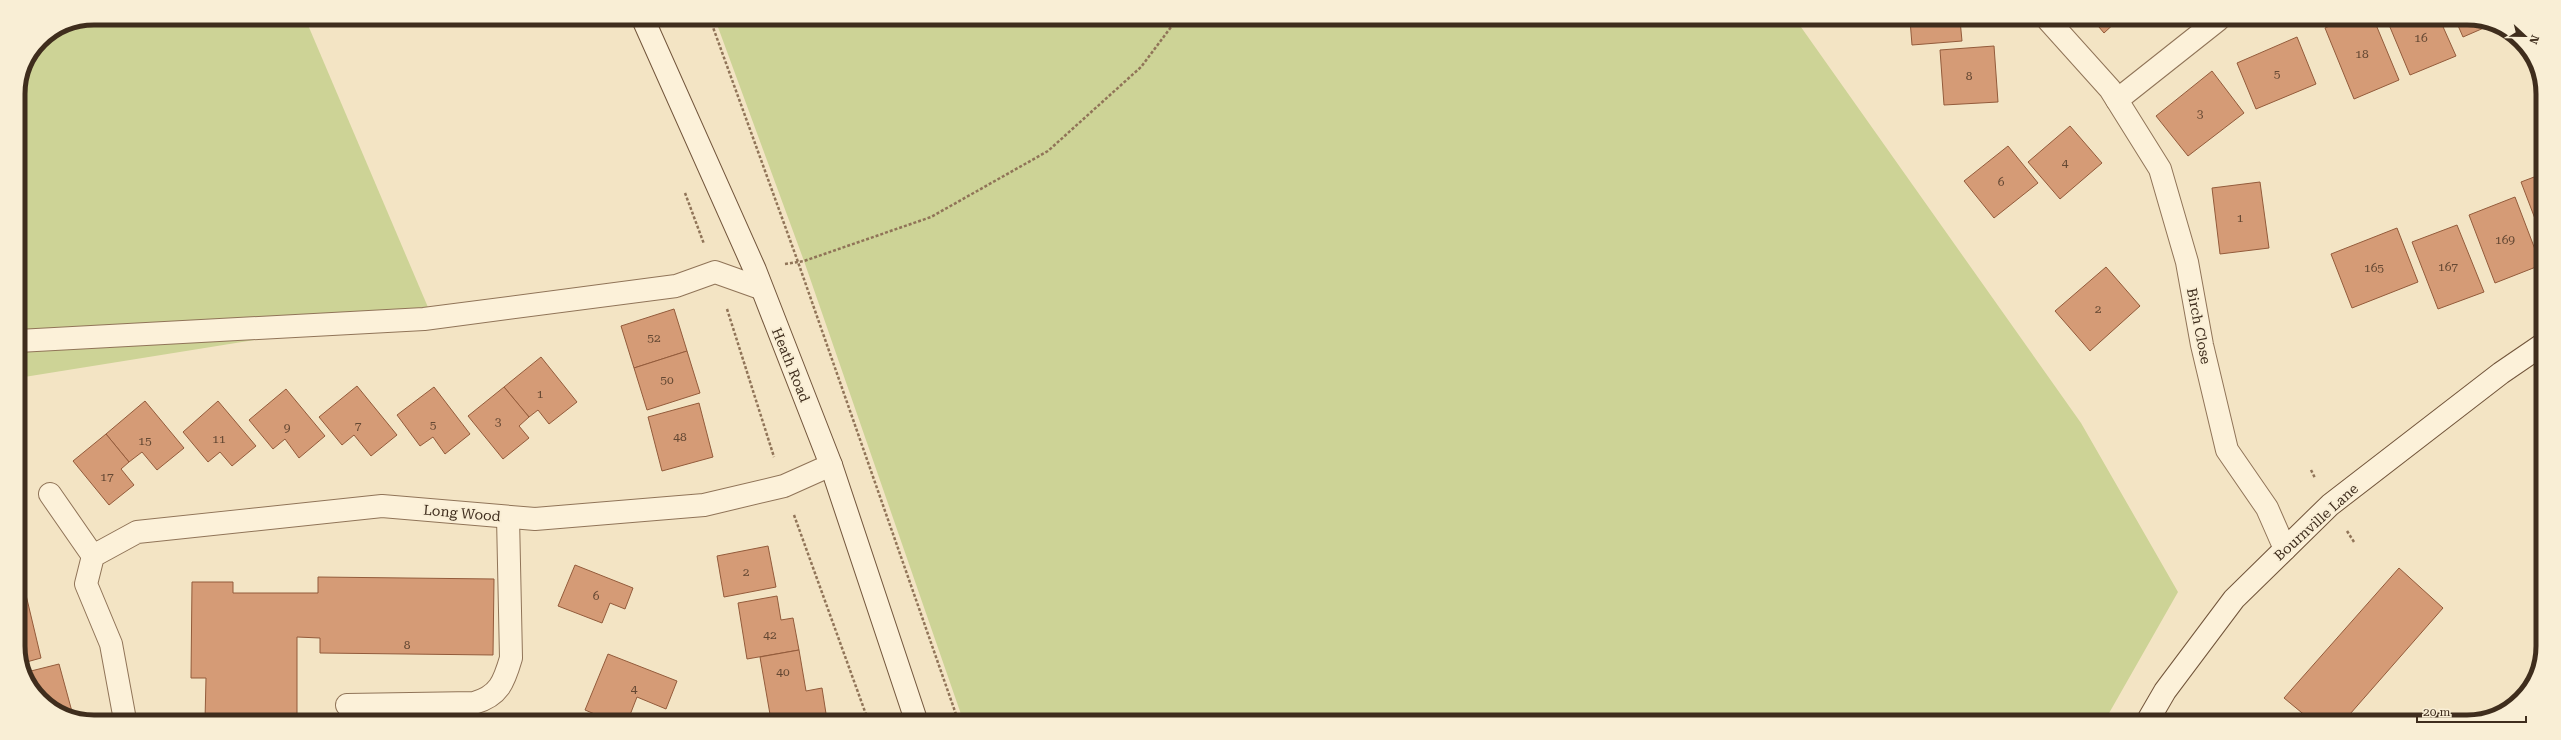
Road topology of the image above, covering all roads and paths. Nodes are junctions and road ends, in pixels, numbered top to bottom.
1 (646, 25) edge
2 (712, 25) edge
3 (1172, 25) edge
4 (2052, 25) edge
5 (2212, 25) edge
6 (2117, 100) junction
7 (684, 190) dead end
8 (798, 262) junction
9 (715, 272) junction
10 (758, 279) junction
11 (25, 341) edge
12 (2536, 349) edge
13 (831, 465) junction
14 (784, 486) junction
15 (50, 494) dead end
16 (508, 517) junction
17 (2285, 549) junction
18 (93, 556) junction
19 (347, 705) dead end
20 (123, 715) edge
21 (866, 715) edge
22 (914, 715) edge
23 (956, 715) edge
24 (2151, 715) edge

1 - 10 street, Heath Road
2 - 8 path
3 - 8 path
4 - 6 street, Birch Close
5 - 6 street
6 - 17 street, Birch Close
7 - 9 path
8 - 10 path
8 - 23 path
9 - 10 street
9 - 11 street
9 - 14 path
10 - 13 street, Heath Road
12 - 17 street, Bournville Lane
13 - 14 street, Long Wood
13 - 22 street, Heath Road
14 - 16 street, Long Wood
14 - 21 path
15 - 18 street
16 - 18 street, Long Wood
16 - 19 street
17 - 24 street, Bournville Lane
18 - 20 street

